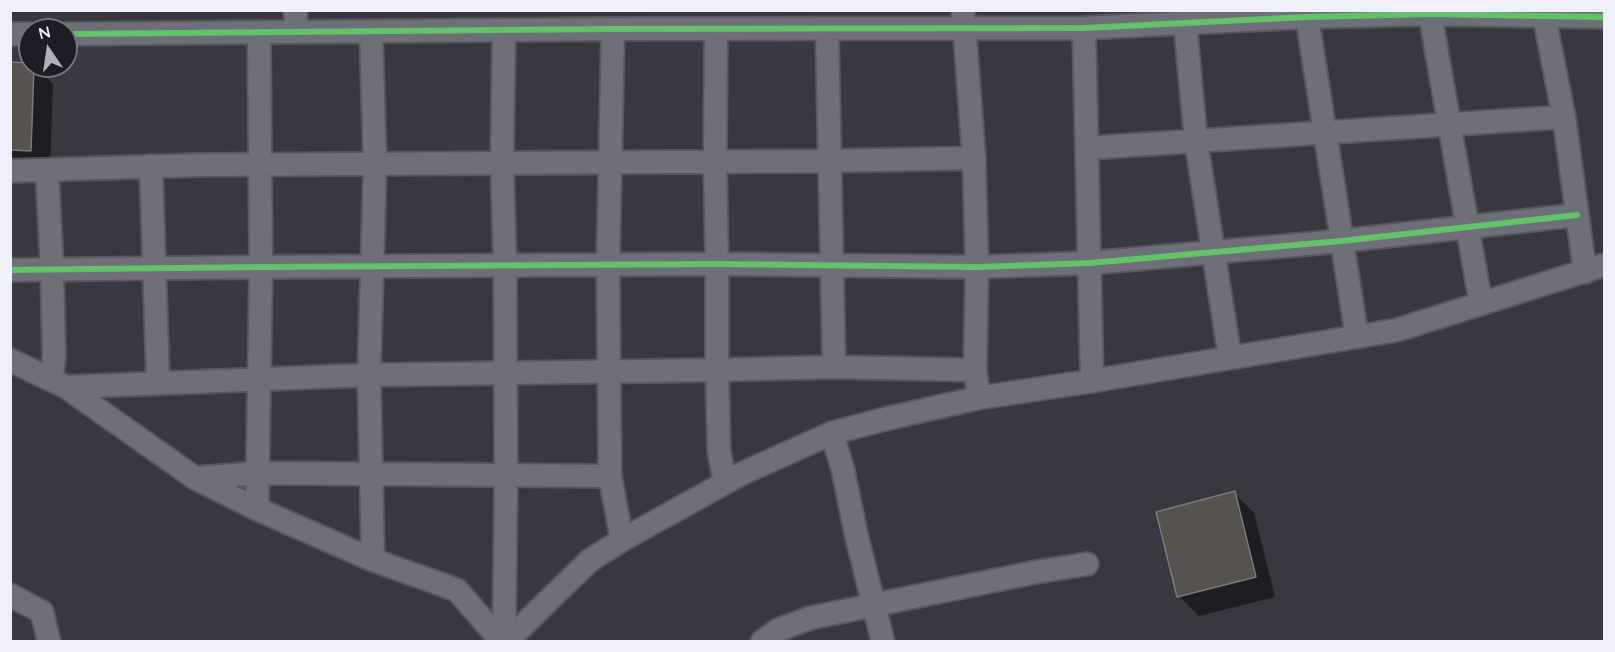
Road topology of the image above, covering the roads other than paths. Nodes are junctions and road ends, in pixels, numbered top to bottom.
1 (1356, 13) edge
2 (1430, 14) junction
3 (1544, 16) junction
4 (1307, 17) junction
5 (1605, 17) edge
6 (964, 19) edge
7 (661, 20) edge
8 (296, 21) edge
9 (1185, 23) junction
10 (1084, 28) junction
11 (613, 29) junction
12 (716, 29) junction
13 (504, 30) junction
14 (827, 30) junction
15 (371, 31) junction
16 (259, 33) junction
17 (78, 34) edge
18 (1564, 117) junction
19 (1450, 125) junction
20 (1325, 133) junction
21 (1196, 141) junction
22 (1087, 148) junction
23 (974, 158) junction
24 (715, 161) junction
25 (830, 161) junction
26 (610, 162) junction
27 (502, 163) junction
28 (375, 164) junction
29 (260, 165) junction
30 (151, 166) junction
31 (47, 170) junction
32 (10, 171) edge
33 (1577, 215) junction
34 (1467, 227) junction
35 (1341, 241) junction
36 (1213, 252) junction
37 (1090, 263) junction
38 (717, 264) junction
39 (505, 265) junction
40 (608, 265) junction
41 (372, 266) junction
42 (832, 266) junction
43 (261, 267) junction
44 (977, 267) junction
45 (52, 268) junction
46 (154, 268) junction
47 (1595, 268) edge
48 (10, 270) edge
49 (1481, 304) junction
50 (1357, 337) junction
51 (1230, 358) junction
52 (10, 360) edge
53 (834, 367) junction
54 (717, 370) junction
55 (975, 370) junction
56 (609, 372) junction
57 (506, 373) junction
58 (369, 375) junction
59 (260, 378) junction
60 (1092, 381) junction
61 (59, 383) junction
62 (158, 383) junction
63 (978, 398) junction
64 (832, 434) junction
65 (371, 473) junction
66 (259, 474) junction
67 (506, 475) junction
68 (610, 476) junction
69 (195, 478) junction
70 (725, 483) junction
71 (257, 509) junction
72 (622, 540) junction
73 (373, 560) junction
74 (1087, 564) dead end
75 (10, 595) edge
76 (874, 605) junction
77 (50, 642) edge
78 (504, 642) edge
79 (762, 642) edge
80 (883, 642) edge

1 - 2 street
1 - 4 street
2 - 3 street
2 - 19 street
3 - 5 street
3 - 18 street
4 - 9 street
4 - 20 street
6 - 10 street
6 - 14 street
6 - 23 street
7 - 11 street
7 - 12 street
8 - 15 street
8 - 16 street
9 - 10 street
9 - 21 street
10 - 22 street
11 - 13 street
11 - 26 street
12 - 14 street
12 - 24 street
13 - 15 street
13 - 27 street
14 - 25 street
15 - 28 street
16 - 17 street
16 - 29 street
18 - 19 street
18 - 33 street
19 - 20 street
19 - 34 street
20 - 21 street
20 - 35 street
21 - 22 street
21 - 36 street
22 - 37 street
23 - 25 street
23 - 44 street
24 - 25 street
24 - 26 street
24 - 38 street
25 - 42 street
26 - 27 street
26 - 40 street
27 - 28 street
27 - 39 street
28 - 29 street
28 - 41 street
29 - 30 street
29 - 43 street
30 - 31 street
30 - 46 street
31 - 32 street
31 - 45 street
33 - 34 street
33 - 47 street
34 - 35 street
34 - 49 street
35 - 36 street
35 - 50 street
36 - 37 street
36 - 51 street
37 - 44 street
37 - 60 street
38 - 40 street
38 - 42 street
38 - 54 street
39 - 40 street
39 - 41 street
39 - 57 street
40 - 56 street
41 - 43 street
41 - 58 street
42 - 44 street
42 - 53 street
43 - 46 street
43 - 59 street
44 - 55 street
45 - 46 street
45 - 48 street
45 - 61 street
46 - 62 street
47 - 49 street
49 - 50 street
50 - 51 street
51 - 60 street
52 - 61 street
53 - 54 street
53 - 55 street
54 - 56 street
54 - 70 street
55 - 63 street
56 - 57 street
56 - 68 street
57 - 58 street
57 - 67 street
58 - 59 street
58 - 65 street
59 - 62 street
59 - 66 street
60 - 63 street
61 - 62 street
61 - 69 street
63 - 64 street
64 - 70 street
64 - 76 street
65 - 66 street
65 - 67 street
65 - 73 street
66 - 69 street
66 - 71 street
67 - 68 street
67 - 78 street
68 - 72 street
69 - 71 street
70 - 72 street
71 - 73 street
72 - 78 street
73 - 78 street
74 - 76 street
75 - 77 street
76 - 79 street
76 - 80 street

